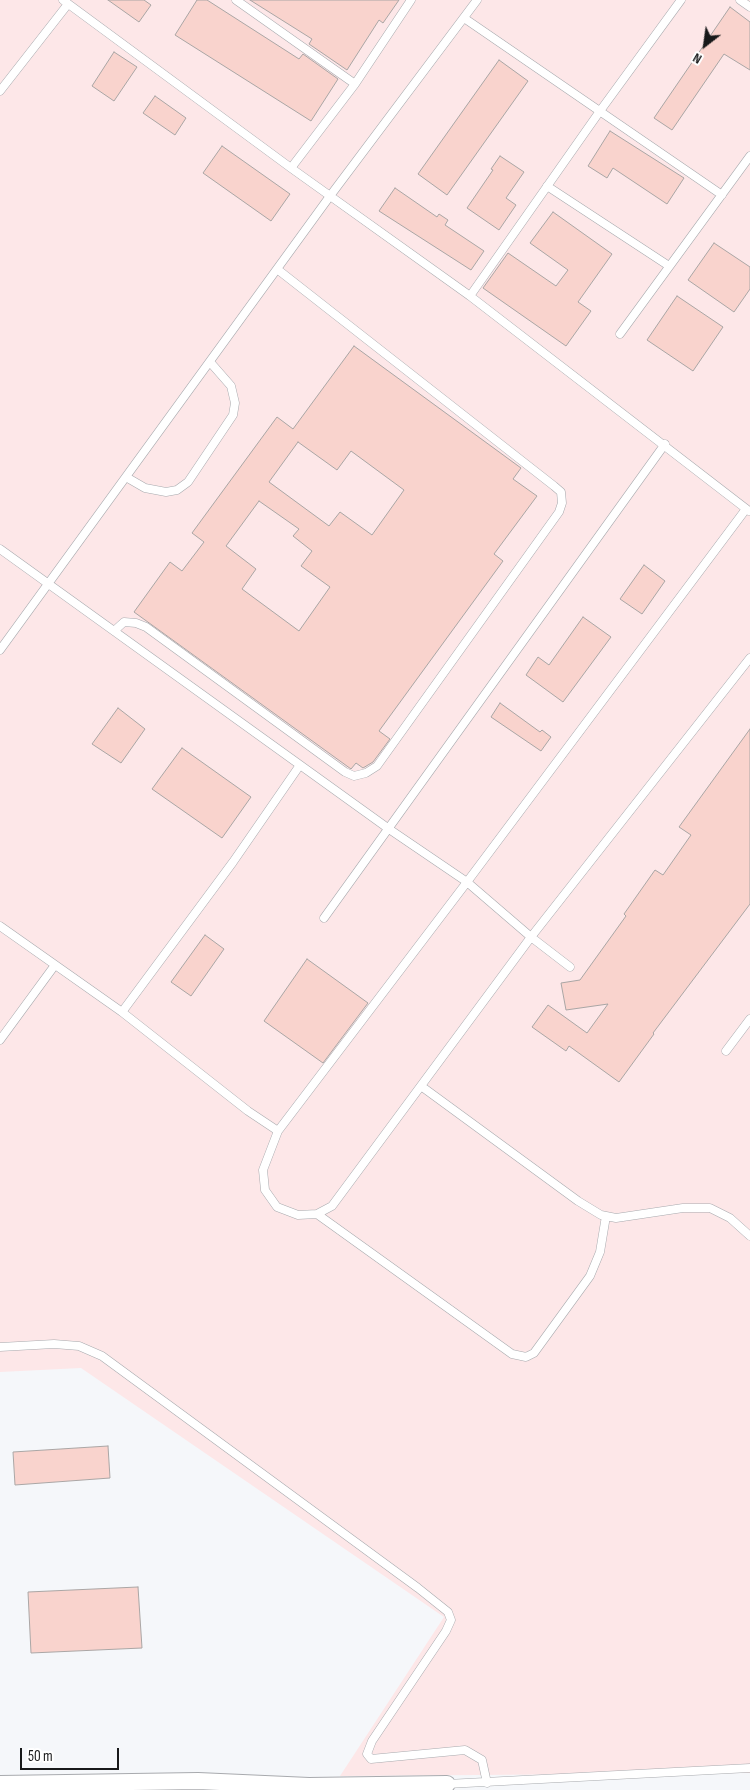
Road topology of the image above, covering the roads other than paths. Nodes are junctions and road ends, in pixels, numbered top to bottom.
1 (236, 0) edge
2 (411, 0) edge
3 (477, 0) edge
4 (681, 0) edge
5 (740, 0) edge
6 (66, 2) edge
7 (750, 7) edge
8 (464, 18) junction
9 (355, 84) junction
10 (0, 91) edge
11 (600, 111) junction
12 (750, 156) edge
13 (291, 168) junction
14 (547, 186) junction
15 (722, 194) junction
16 (330, 196) junction
17 (669, 266) junction
18 (277, 269) junction
19 (470, 296) junction
20 (620, 334) dead end
21 (210, 362) junction
22 (665, 444) junction
23 (126, 477) junction
24 (748, 510) edge
25 (0, 549) edge
26 (48, 584) junction
27 (114, 631) junction
28 (0, 650) edge
29 (750, 658) edge
30 (300, 765) junction
31 (390, 829) junction
32 (467, 882) junction
33 (324, 918) dead end
34 (0, 926) edge
35 (531, 937) junction
36 (55, 965) junction
37 (570, 968) dead end
38 (122, 1012) junction
39 (750, 1019) edge
40 (0, 1040) edge
41 (726, 1051) dead end
42 (421, 1086) junction
43 (278, 1131) junction
44 (317, 1214) junction
45 (606, 1216) junction
46 (750, 1236) edge
47 (0, 1347) edge
48 (750, 1768) edge
49 (487, 1783) junction
50 (0, 1784) edge
51 (128, 1786) edge
52 (434, 1786) edge

1 - 9 lane
2 - 9 lane
3 - 8 lane
4 - 11 lane
5 - 7 lane
6 - 10 lane
6 - 13 lane
8 - 11 lane
8 - 16 lane
9 - 13 lane
11 - 14 lane
11 - 15 lane
12 - 15 lane
13 - 16 lane
14 - 17 lane
14 - 19 lane
15 - 17 lane
16 - 18 lane
16 - 19 lane
17 - 20 lane
18 - 21 lane
18 - 27 lane
19 - 22 lane
21 - 23 lane
21 - 23 lane
22 - 24 lane
22 - 31 lane
23 - 26 lane
24 - 32 lane
25 - 26 lane
26 - 27 lane
26 - 28 lane
27 - 30 lane
29 - 35 lane
30 - 31 lane
30 - 38 lane
31 - 32 lane
31 - 33 lane
32 - 35 lane
32 - 43 lane
34 - 36 lane
35 - 37 lane
35 - 42 lane
36 - 38 lane
36 - 40 lane
38 - 43 lane
39 - 41 lane
42 - 44 lane
42 - 45 lane
43 - 44 lane
44 - 45 lane
45 - 46 lane
47 - 49 lane
48 - 49 lane
49 - 52 lane
50 - 51 street
51 - 52 street

